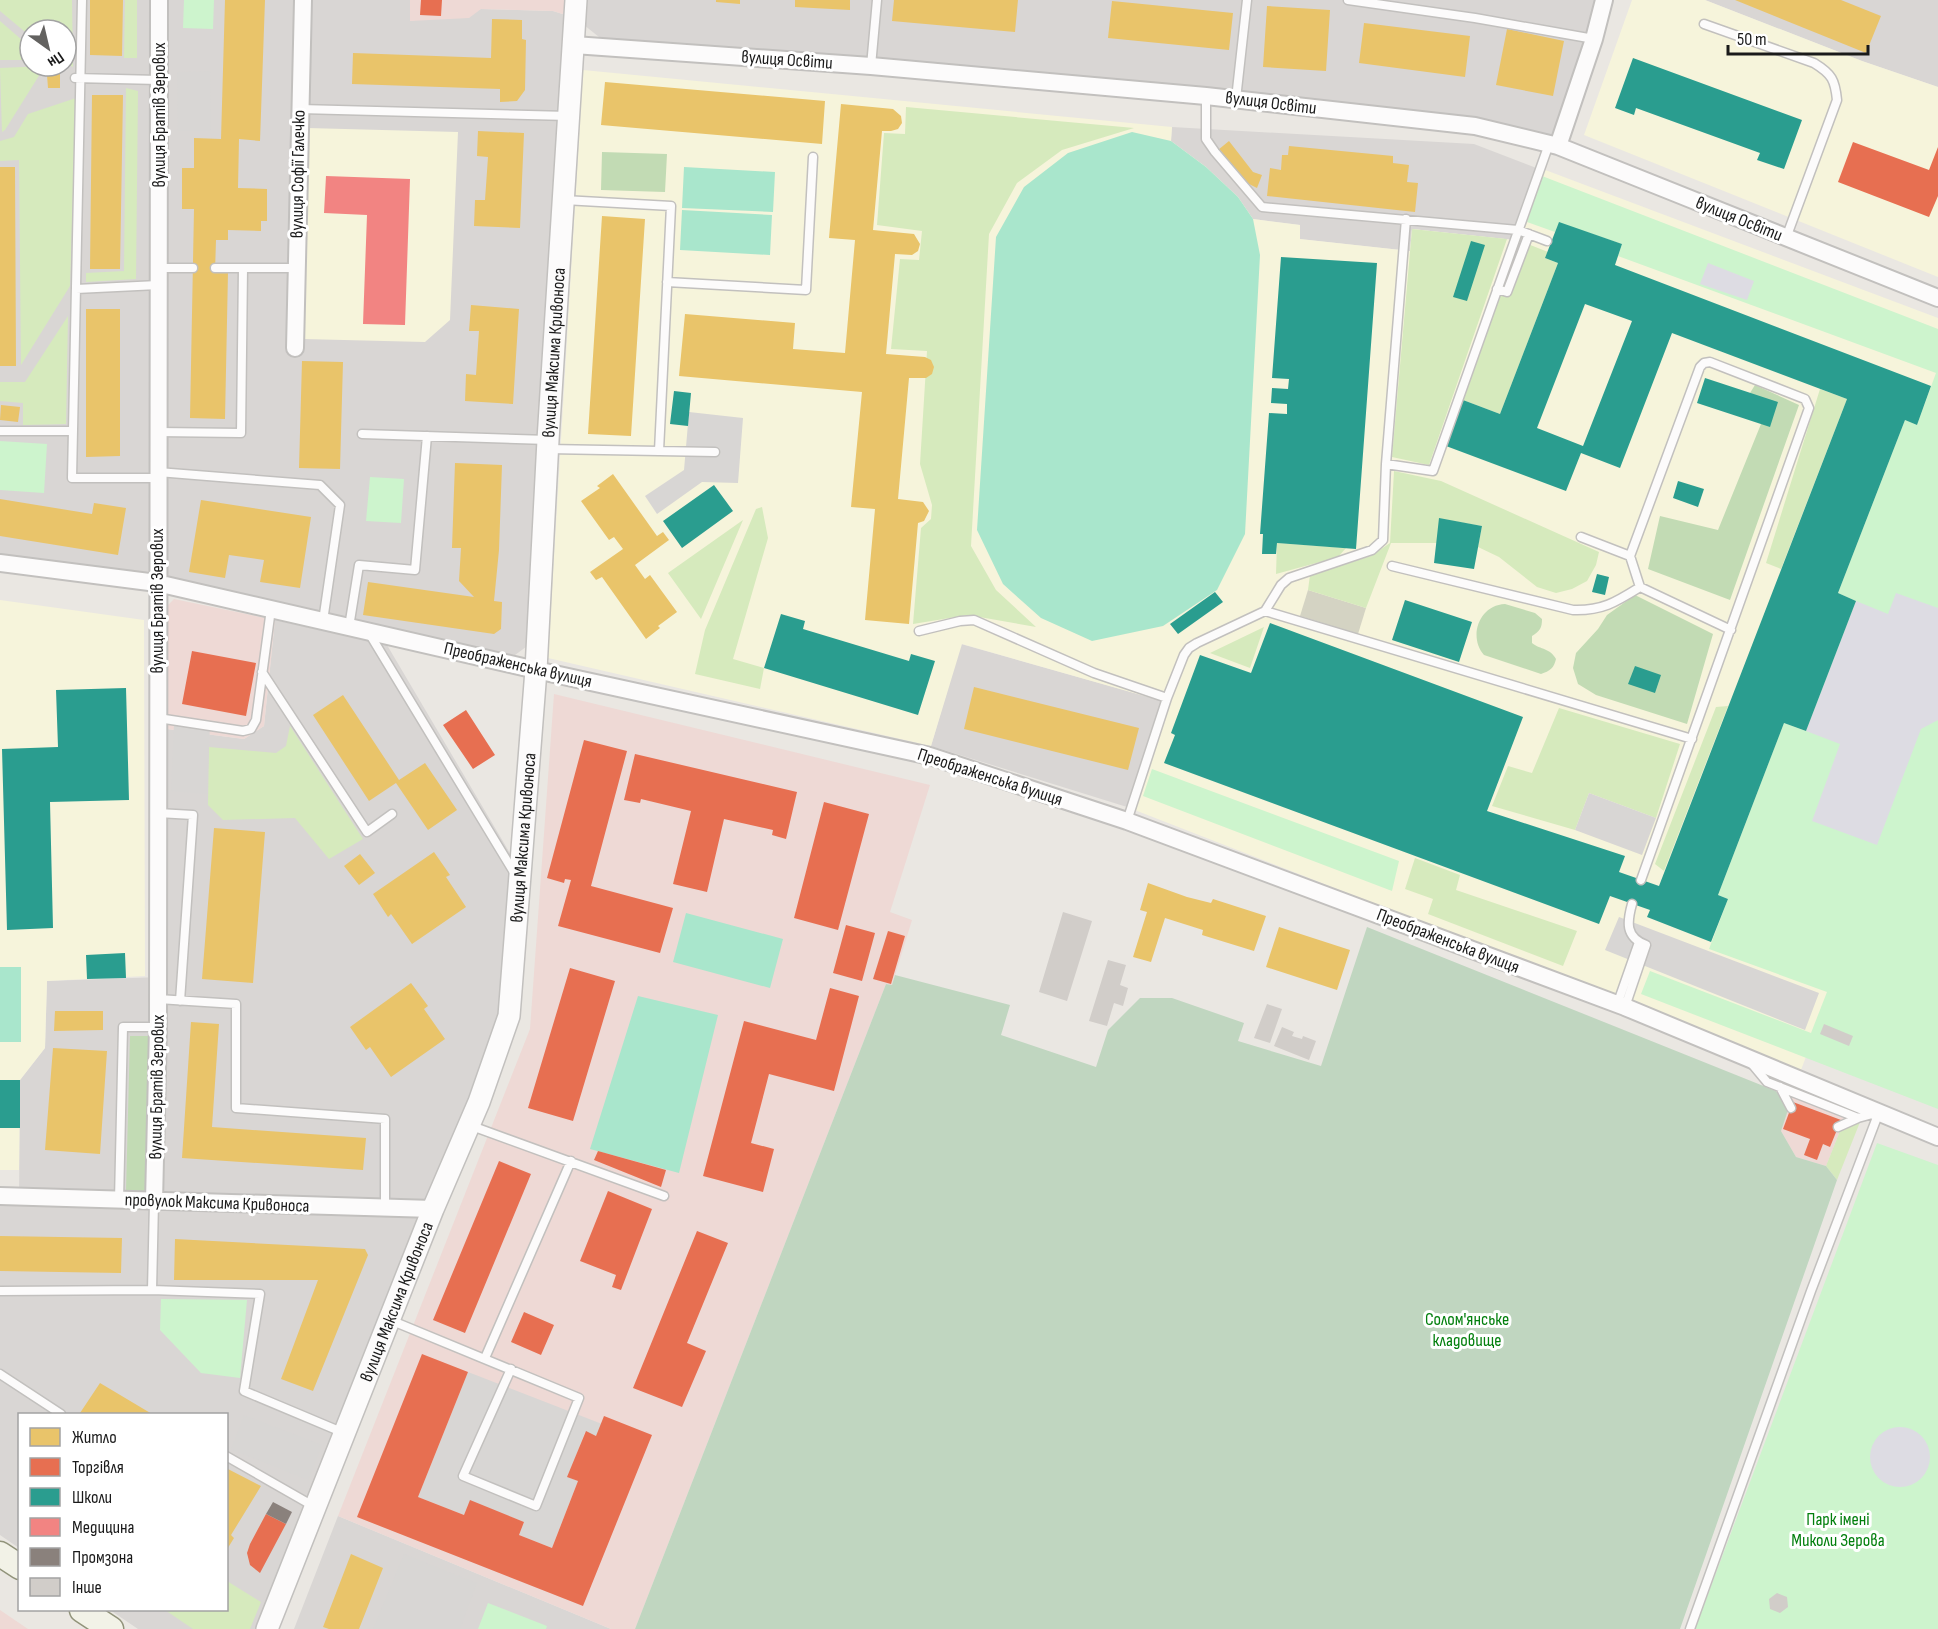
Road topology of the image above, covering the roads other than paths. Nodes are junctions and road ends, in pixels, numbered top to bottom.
1 (82, 0) edge
2 (159, 0) edge
3 (303, 0) edge
4 (576, 0) edge
5 (877, 0) edge
6 (1247, 0) edge
7 (1348, 0) edge
8 (1604, 0) edge
9 (1704, 24) dead end
10 (1594, 39) junction
11 (574, 45) junction
12 (871, 66) junction
13 (78, 78) junction
14 (159, 80) junction
15 (1206, 96) junction
16 (1236, 99) junction
17 (300, 109) junction
18 (569, 116) junction
19 (1554, 145) junction
20 (813, 157) dead end
21 (563, 200) junction
22 (1406, 219) junction
23 (1518, 230) junction
24 (1529, 234) junction
25 (1786, 238) junction
26 (1547, 241) dead end
27 (193, 268) dead end
28 (215, 268) dead end
29 (243, 268) junction
30 (296, 268) junction
31 (158, 277) junction
32 (667, 282) junction
33 (76, 289) junction
34 (1497, 289) junction
35 (1938, 298) edge
36 (295, 348) dead end
37 (0, 431) edge
38 (73, 432) junction
39 (158, 432) junction
40 (362, 434) dead end
41 (427, 436) junction
42 (548, 445) junction
43 (659, 451) junction
44 (715, 452) dead end
45 (1386, 464) junction
46 (158, 475) junction
47 (1581, 537) dead end
48 (1630, 556) junction
49 (0, 563) edge
50 (1392, 566) dead end
51 (157, 583) junction
52 (1640, 587) junction
53 (271, 609) junction
54 (1265, 611) junction
55 (323, 621) junction
56 (350, 627) junction
57 (1731, 630) junction
58 (919, 631) dead end
59 (369, 632) junction
60 (536, 670) junction
61 (262, 672) junction
62 (1167, 698) junction
63 (157, 718) junction
64 (1692, 739) junction
65 (158, 813) junction
66 (392, 814) dead end
67 (1128, 821) junction
68 (1641, 880) dead end
69 (520, 882) junction
70 (1632, 904) dead end
71 (158, 999) junction
72 (180, 1001) junction
73 (1621, 1006) junction
74 (158, 1027) junction
75 (1748, 1058) junction
76 (1780, 1087) junction
77 (1791, 1108) dead end
78 (1879, 1112) junction
79 (1858, 1118) junction
80 (469, 1125) junction
81 (1838, 1127) dead end
82 (1938, 1137) edge
83 (571, 1161) junction
84 (0, 1196) edge
85 (664, 1196) dead end
86 (119, 1200) junction
87 (154, 1202) junction
88 (385, 1207) junction
89 (433, 1209) junction
90 (152, 1290) junction
91 (0, 1291) edge
92 (389, 1319) junction
93 (485, 1358) junction
94 (511, 1369) junction
95 (1, 1378) edge
96 (59, 1413) edge
97 (344, 1433) junction
98 (228, 1457) edge
99 (315, 1508) junction
100 (0, 1554) edge
101 (18, 1566) edge
102 (84, 1611) edge
103 (111, 1629) edge
104 (267, 1629) edge
105 (1690, 1629) edge

1 - 13 lane
2 - 14 street, вулиця Братів Зерових
3 - 17 street, вулиця Софії Галечко
4 - 11 street, вулиця Максима Кривоноса
5 - 12 lane
6 - 16 lane
7 - 10 lane
8 - 10 street
9 - 25 lane
10 - 19 street
11 - 12 street, вулиця Освіти
11 - 18 street, вулиця Максима Кривоноса
12 - 15 street, вулиця Освіти
13 - 14 lane
13 - 33 lane
14 - 31 street, вулиця Братів Зерових
15 - 16 street, вулиця Освіти
15 - 22 lane
16 - 19 street, вулиця Освіти
17 - 18 lane
17 - 30 street, вулиця Софії Галечко
18 - 21 street, вулиця Максима Кривоноса
19 - 23 lane
19 - 25 street, вулиця Освіти
20 - 32 lane
21 - 32 lane
21 - 42 street, вулиця Максима Кривоноса
22 - 23 lane
22 - 45 lane
23 - 24 lane
23 - 34 lane
24 - 26 lane
24 - 34 lane
25 - 35 street, вулиця Освіти
27 - 31 lane
28 - 29 lane
29 - 30 lane
29 - 39 lane
30 - 36 street, вулиця Софії Галечко
31 - 33 lane
31 - 39 street, вулиця Братів Зерових
32 - 43 lane
33 - 38 lane
34 - 45 lane
37 - 38 lane
38 - 46 lane
39 - 46 street, вулиця Братів Зерових
40 - 41 lane
41 - 42 lane
41 - 56 lane
42 - 43 lane
42 - 60 street, вулиця Максима Кривоноса
43 - 44 lane
45 - 54 lane
46 - 51 street, вулиця Братів Зерових
46 - 55 lane
47 - 48 lane
48 - 52 lane
48 - 57 lane
49 - 51 street, Преображенська вулиця
50 - 52 lane
51 - 53 street, Преображенська вулиця
51 - 63 street, вулиця Братів Зерових
52 - 57 lane
53 - 55 street, Преображенська вулиця
53 - 61 lane
54 - 62 lane
54 - 64 lane
55 - 56 street, Преображенська вулиця
56 - 59 street, Преображенська вулиця
57 - 64 lane
58 - 62 lane
59 - 60 street, Преображенська вулиця
59 - 69 lane
60 - 67 street, Преображенська вулиця
60 - 69 street, вулиця Максима Кривоноса
61 - 63 lane
61 - 66 lane
62 - 67 lane
63 - 65 street, вулиця Братів Зерових
64 - 68 lane
65 - 71 street, вулиця Братів Зерових
65 - 72 lane
67 - 73 street, Преображенська вулиця
69 - 80 street, вулиця Максима Кривоноса
70 - 73 lane
71 - 72 lane
71 - 74 street, вулиця Братів Зерових
72 - 88 lane
73 - 75 street, Преображенська вулиця
74 - 86 lane
74 - 87 street, вулиця Братів Зерових
75 - 76 lane
75 - 78 street, Преображенська вулиця
76 - 77 lane
76 - 79 lane
78 - 79 lane
78 - 82 street, Преображенська вулиця
78 - 105 lane
79 - 81 lane
80 - 83 lane
80 - 89 street, вулиця Максима Кривоноса
83 - 85 lane
83 - 93 lane
84 - 86 street, провулок Максима Кривоноса
86 - 87 street, провулок Максима Кривоноса
87 - 88 street, провулок Максима Кривоноса
87 - 90 lane
88 - 89 street, провулок Максима Кривоноса
89 - 92 street, вулиця Максима Кривоноса
90 - 91 lane
90 - 97 lane
92 - 93 lane
92 - 97 street, вулиця Максима Кривоноса
93 - 94 lane
94 - 94 lane
95 - 96 lane
97 - 99 street, вулиця Максима Кривоноса
98 - 99 lane
99 - 104 street, вулиця Максима Кривоноса
100 - 101 main road
102 - 103 main road

